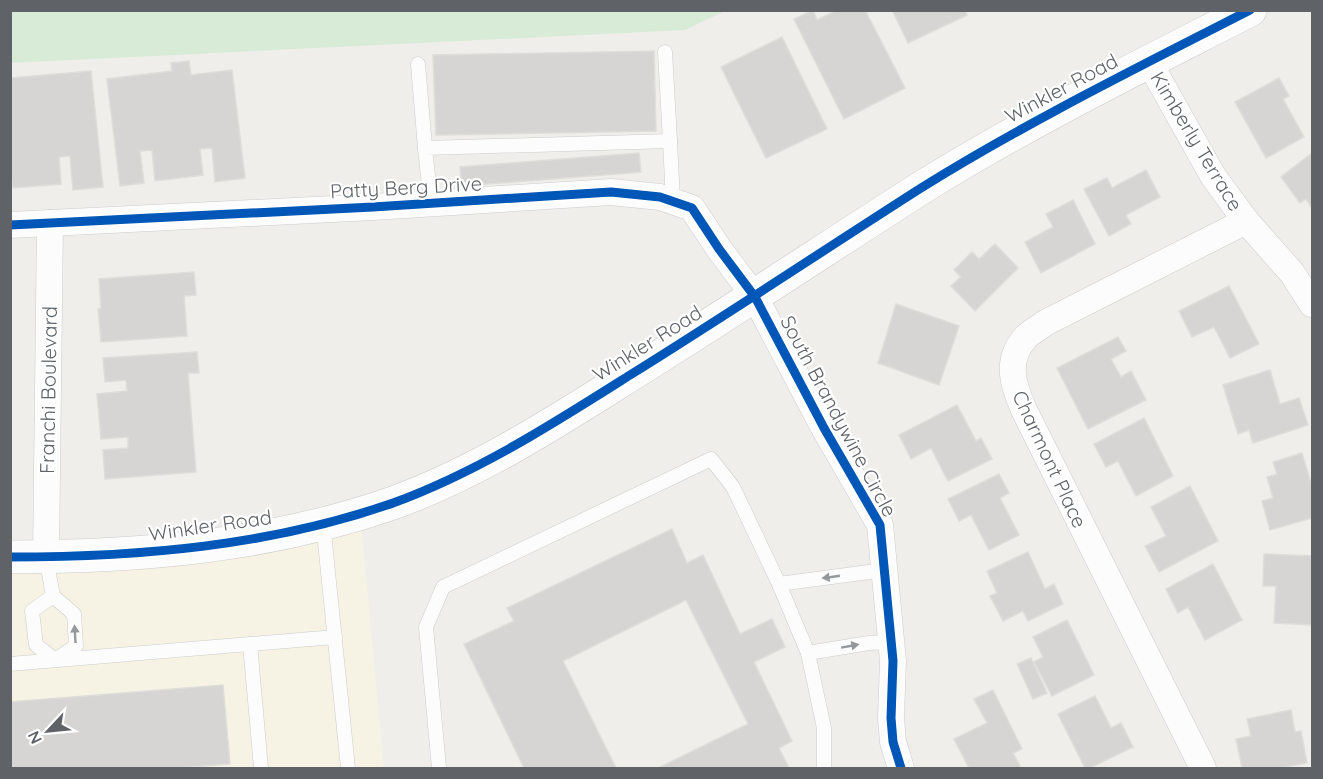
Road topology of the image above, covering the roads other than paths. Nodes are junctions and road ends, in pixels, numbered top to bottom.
1 (1250, 10) edge
2 (665, 52) dead end
3 (1149, 62) junction
4 (418, 64) dead end
5 (670, 141) junction
6 (425, 148) junction
7 (673, 201) junction
8 (431, 204) junction
9 (1245, 221) junction
10 (50, 223) junction
11 (10, 225) edge
12 (755, 297) junction
13 (1312, 304) edge
14 (323, 523) junction
15 (10, 556) edge
16 (46, 557) junction
17 (884, 570) junction
18 (778, 584) junction
19 (52, 596) junction
20 (335, 637) junction
21 (891, 642) junction
22 (250, 644) junction
23 (808, 653) junction
24 (56, 660) junction
25 (10, 664) edge
26 (261, 768) edge
27 (348, 768) edge
28 (439, 768) edge
29 (824, 768) edge
30 (901, 768) edge
31 (1203, 768) edge

1 - 3 street, Winkler Road
2 - 5 lane
3 - 9 street, Kimberly Terrace
3 - 12 street, Winkler Road
4 - 6 lane
5 - 6 lane
5 - 7 lane
6 - 8 lane
7 - 8 street, Patty Berg Drive
7 - 12 street, Patty Berg Drive
8 - 10 street, Patty Berg Drive
9 - 13 street, Kimberly Terrace
9 - 31 street, Charmont Place
10 - 11 street, Patty Berg Drive
10 - 16 street, Franchi Boulevard
12 - 14 street, Winkler Road
12 - 17 street, South Brandywine Circle
14 - 16 street, Winkler Road
14 - 20 lane
15 - 16 street, Winkler Road
16 - 19 lane
17 -> 18 lane
17 - 21 street, South Brandywine Circle
18 - 23 lane
18 - 28 lane
19 - 24 lane
24 -> 19 lane
20 - 22 lane
20 - 27 lane
23 -> 21 lane
21 - 30 street, South Brandywine Circle
22 - 24 lane
22 - 26 lane
23 - 29 lane
24 - 25 lane

